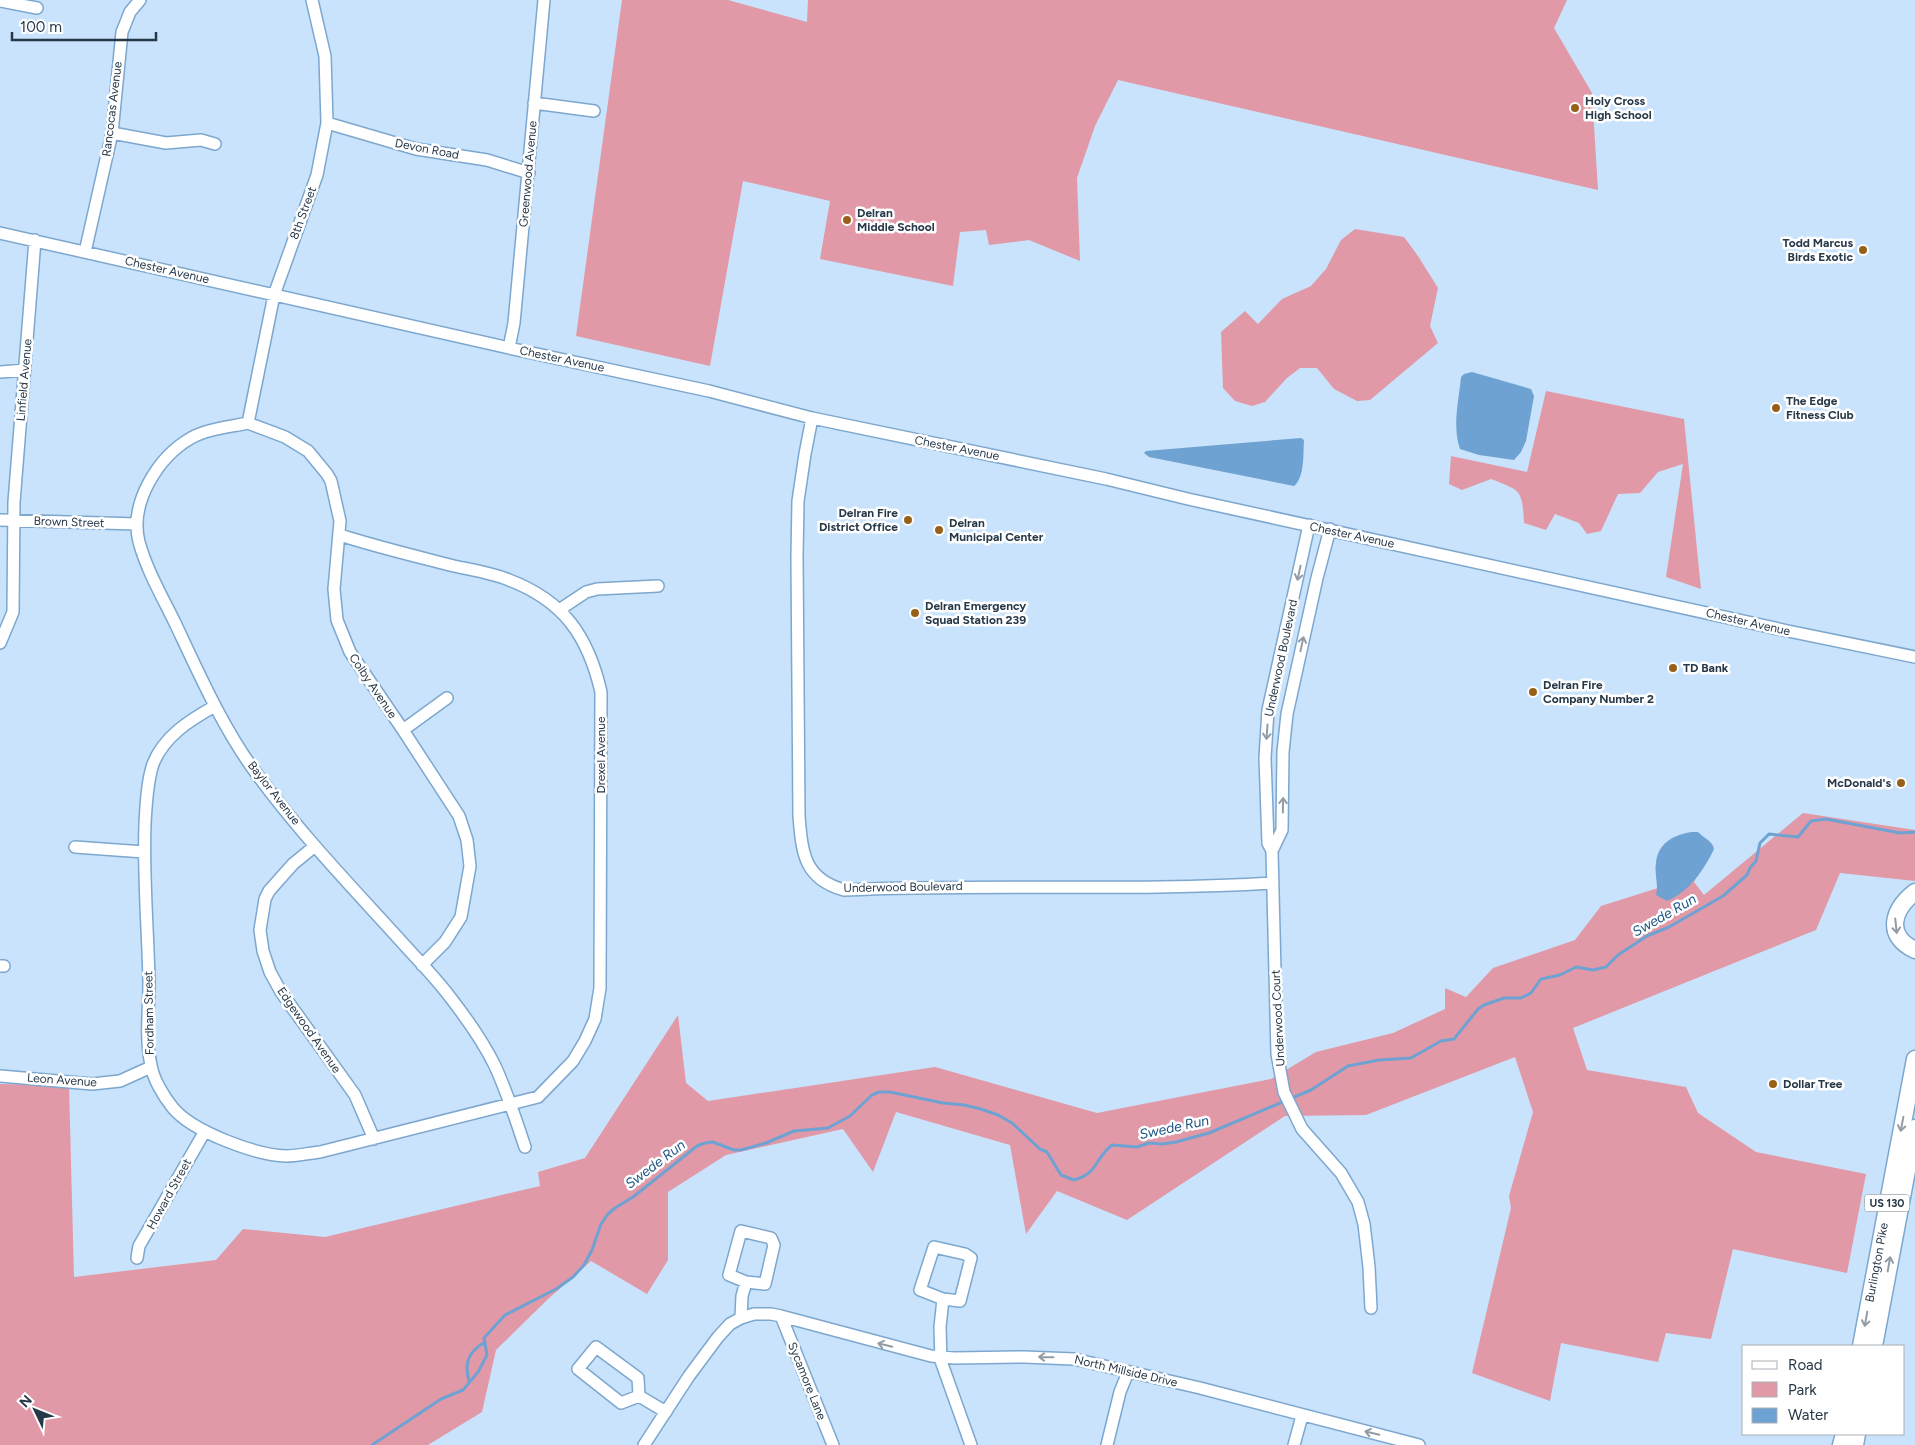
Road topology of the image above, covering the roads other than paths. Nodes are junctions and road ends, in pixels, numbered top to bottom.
1 (140, 0) edge
2 (312, 0) edge
3 (544, 0) edge
4 (0, 1) edge
5 (37, 8) dead end
6 (534, 103) junction
7 (594, 111) dead end
8 (327, 123) junction
9 (112, 133) junction
10 (215, 144) dead end
11 (528, 173) junction
12 (0, 233) edge
13 (35, 240) junction
14 (85, 252) junction
15 (274, 295) junction
16 (509, 348) junction
17 (24, 370) junction
18 (0, 372) edge
19 (812, 418) junction
20 (248, 423) junction
21 (0, 520) edge
22 (13, 520) junction
23 (137, 524) junction
24 (1309, 525) junction
25 (1330, 529) junction
26 (340, 535) junction
27 (658, 586) dead end
28 (559, 610) junction
29 (0, 643) edge
30 (1915, 656) edge
31 (447, 698) dead end
32 (215, 706) junction
33 (403, 730) junction
34 (315, 846) junction
35 (75, 847) dead end
36 (1272, 851) junction
37 (144, 852) junction
38 (1274, 884) junction
39 (1915, 892) edge
40 (1915, 950) edge
41 (422, 965) junction
42 (1915, 1060) edge
43 (151, 1067) junction
44 (0, 1076) edge
45 (511, 1105) junction
46 (1915, 1128) edge
47 (205, 1131) junction
48 (374, 1139) junction
49 (524, 1147) dead end
50 (137, 1258) dead end
51 (746, 1282) junction
52 (943, 1299) junction
53 (1371, 1308) dead end
54 (781, 1316) junction
55 (741, 1318) junction
56 (1860, 1345) edge
57 (1874, 1345) edge
58 (940, 1357) junction
59 (1128, 1372) junction
60 (639, 1396) junction
61 (666, 1412) junction
62 (1302, 1416) junction
63 (644, 1445) edge
64 (833, 1445) edge
65 (971, 1445) edge
66 (1107, 1445) edge
67 (1294, 1445) edge
68 (1419, 1445) edge

1 - 9 street, Rancocas Avenue
2 - 8 street, 8th Street
3 - 6 street, Greenwood Avenue
4 - 5 street
6 - 7 street
6 - 11 street, Greenwood Avenue
8 - 11 street, Devon Road
8 - 15 street, 8th Street
9 - 10 street
9 - 14 street, Rancocas Avenue
11 - 16 street, Greenwood Avenue
12 - 13 street, Chester Avenue
13 - 14 street, Chester Avenue
13 - 17 street, Linfield Avenue
14 - 15 street, Chester Avenue
15 - 16 street, Chester Avenue
15 - 20 street, 8th Street
16 - 19 street, Chester Avenue
17 - 18 street
17 - 22 street, Linfield Avenue
19 - 24 street, Chester Avenue
19 - 38 street, Underwood Boulevard
20 - 23 street, Baylor Avenue
20 - 26 street, Colby Avenue
21 - 22 street, Brown Street
22 - 23 street, Brown Street
22 - 29 street, Linfield Avenue
23 - 32 street, Baylor Avenue
24 - 25 street, Chester Avenue
24 -> 36 street, Underwood Boulevard
25 - 30 street, Chester Avenue
36 -> 25 street, Underwood Boulevard
26 - 28 street, Drexel Avenue
26 - 33 street, Colby Avenue
27 - 28 street
28 - 45 street, Drexel Avenue
31 - 33 street
32 - 34 street, Baylor Avenue
32 - 37 street, Fordham Street
33 - 41 street, Colby Avenue
34 - 41 street, Baylor Avenue
34 - 48 street, Edgewood Avenue
35 - 37 street
36 - 38 street, Underwood Boulevard
37 - 43 street, Fordham Street
38 - 53 street, Underwood Court
39 -> 40 highway
41 - 45 street, Baylor Avenue
42 -> 56 highway, Burlington Pike / US 130
43 - 44 street, Leon Avenue
43 - 47 street, Fordham Street
45 - 48 street, Fordham Street
45 - 49 street, Baylor Avenue
57 -> 46 highway, Burlington Pike / US 130
47 - 48 street, Fordham Street
47 - 50 street, Howard Street
51 - 51 street
51 - 55 street
52 - 52 street
52 - 58 street
54 - 55 street, North Millside Drive
58 -> 54 street, North Millside Drive
54 - 64 street, Sycamore Lane
55 - 61 street
59 -> 58 street, North Millside Drive
58 - 65 street
59 - 62 street, North Millside Drive
59 - 66 street
60 - 60 street
60 - 61 street
61 - 63 street
62 - 67 street
68 -> 62 street, North Millside Drive

